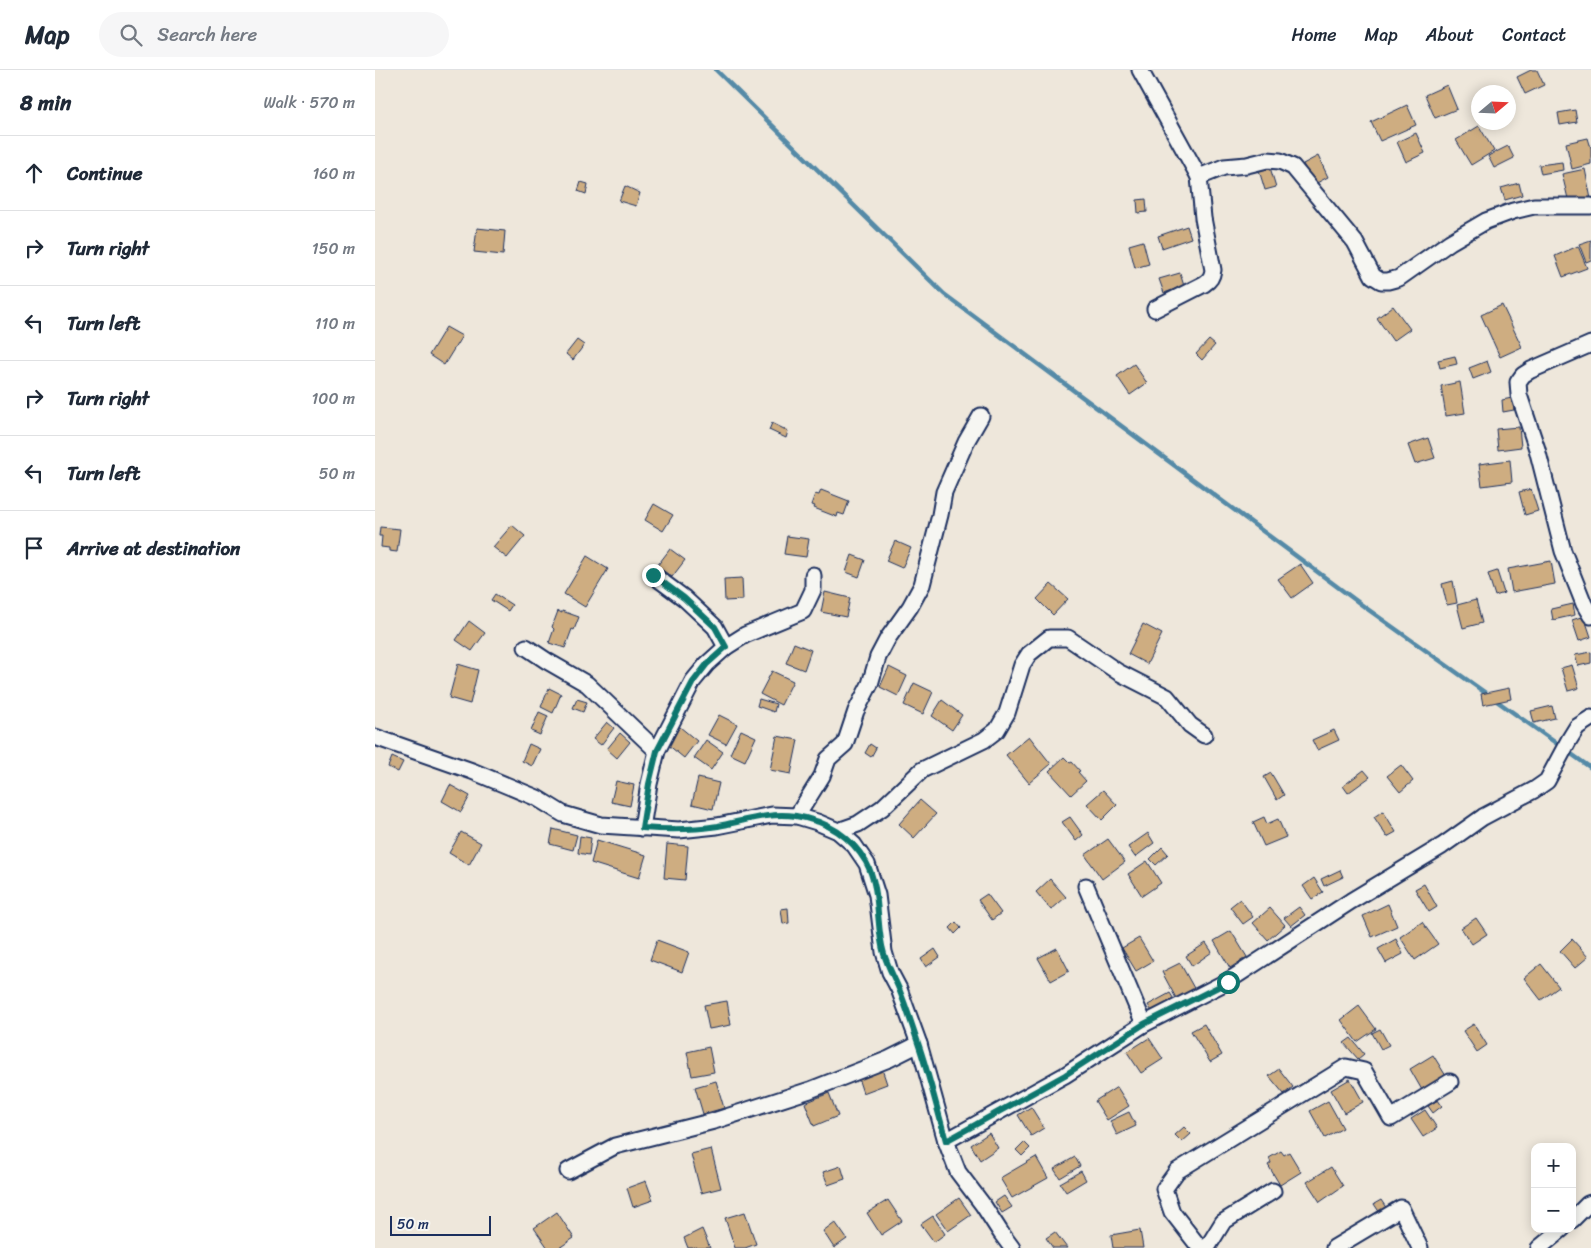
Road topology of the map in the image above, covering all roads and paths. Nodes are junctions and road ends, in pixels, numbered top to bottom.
1 (1140, 70) edge
2 (1199, 178) junction
3 (1591, 206) edge
4 (1155, 310) dead end
5 (1591, 344) edge
6 (981, 416) dead end
7 (653, 575) dead end
8 (813, 575) dead end
9 (1591, 616) edge
10 (526, 647) dead end
11 (726, 647) junction
12 (1591, 718) edge
13 (1204, 735) dead end
14 (375, 737) edge
15 (657, 751) junction
16 (797, 816) junction
17 (642, 828) junction
18 (838, 831) junction
19 (1086, 886) dead end
20 (1144, 1024) junction
21 (919, 1044) junction
22 (1450, 1082) dead end
23 (946, 1141) junction
24 (568, 1171) dead end
25 (1273, 1192) dead end
26 (1591, 1203) edge
27 (1576, 1216) edge
28 (1557, 1233) edge
29 (1012, 1248) edge
30 (1200, 1248) edge
31 (1207, 1248) edge
32 (1335, 1248) edge
33 (1420, 1248) edge
34 (1539, 1248) edge

1 - 2 street
2 - 3 street
2 - 4 street
5 - 9 street
6 - 16 street
7 - 11 street
8 - 11 street
10 - 15 street
11 - 15 street
12 - 20 street
13 - 18 street
14 - 17 street
15 - 17 street
16 - 17 street
16 - 18 street
18 - 21 street
19 - 20 street
20 - 23 street
21 - 23 street
21 - 24 street
22 - 30 street
23 - 29 street
25 - 31 street
26 - 27 street
28 - 34 street
32 - 33 street

